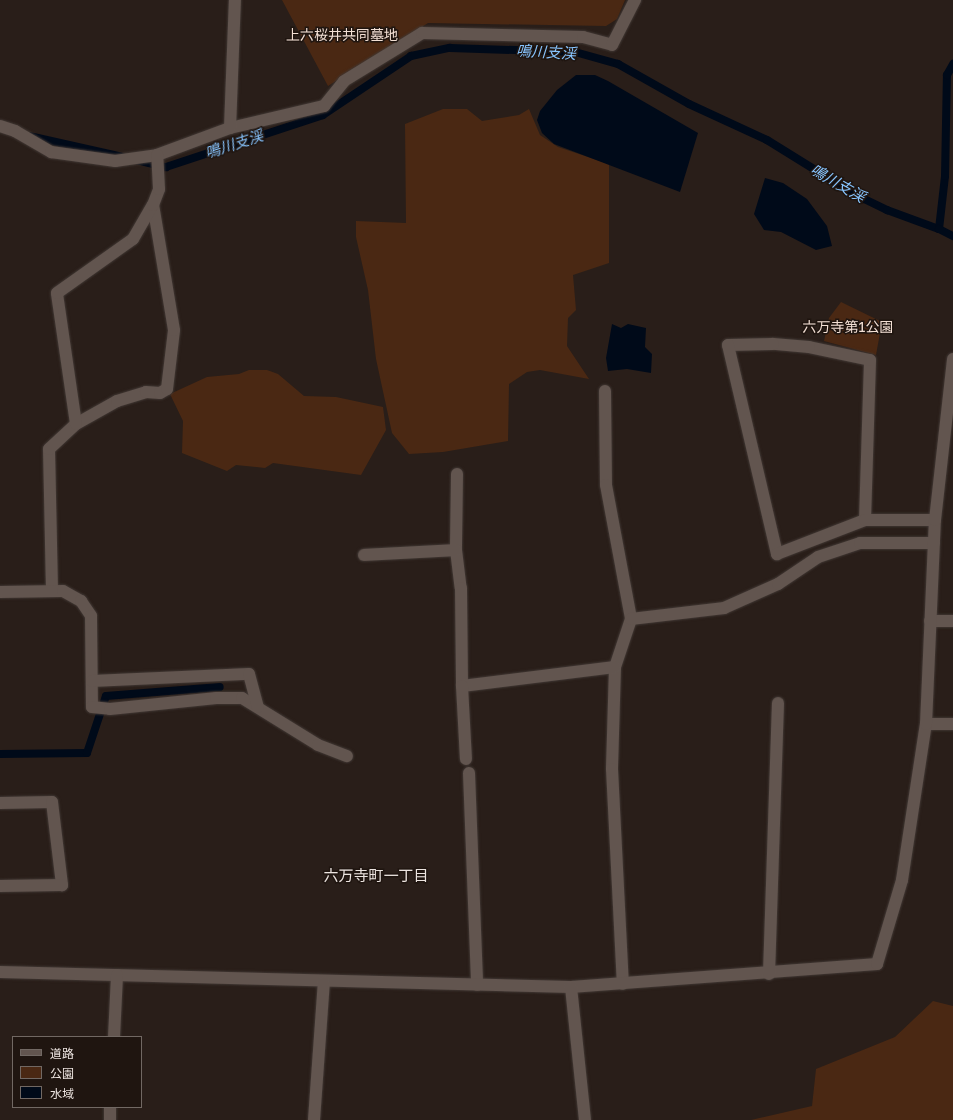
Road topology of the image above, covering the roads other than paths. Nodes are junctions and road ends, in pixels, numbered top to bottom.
1 (235, 0) edge
2 (636, 0) edge
3 (0, 126) edge
4 (230, 128) junction
5 (158, 156) junction
6 (153, 205) junction
7 (953, 359) edge
8 (605, 391) dead end
9 (76, 424) junction
10 (457, 474) dead end
11 (865, 520) junction
12 (935, 520) junction
13 (934, 542) junction
14 (456, 550) junction
15 (364, 555) dead end
16 (52, 591) junction
17 (0, 592) edge
18 (631, 619) junction
19 (930, 621) junction
20 (953, 621) edge
21 (615, 667) junction
22 (92, 681) junction
23 (462, 686) junction
24 (778, 704) dead end
25 (258, 708) junction
26 (926, 724) junction
27 (953, 724) edge
28 (347, 756) dead end
29 (466, 759) dead end
30 (469, 773) dead end
31 (0, 803) edge
32 (0, 886) edge
33 (0, 972) edge
34 (769, 974) junction
35 (117, 975) junction
36 (324, 982) junction
37 (623, 984) junction
38 (477, 985) junction
39 (571, 987) junction
40 (114, 1036) edge
41 (110, 1108) edge
42 (110, 1120) edge
43 (314, 1120) edge
44 (585, 1120) edge

1 - 4 street
2 - 4 street
3 - 5 street
4 - 5 street
5 - 6 street
6 - 9 street
6 - 9 street
7 - 12 street
8 - 18 street
9 - 16 street
10 - 14 street
11 - 11 street
11 - 12 street
12 - 13 street
13 - 18 street
13 - 19 street
14 - 15 street
14 - 23 street
16 - 17 street
16 - 22 street
18 - 21 street
19 - 20 street
19 - 26 street
21 - 23 street
21 - 37 street
22 - 25 street
22 - 25 street
23 - 29 street
24 - 34 street
25 - 28 street
26 - 27 street
26 - 34 street
30 - 38 street
31 - 32 street
33 - 35 street
34 - 37 street
35 - 36 street
35 - 40 street
36 - 38 street
36 - 43 street
37 - 39 street
38 - 39 street
39 - 44 street
41 - 42 street

